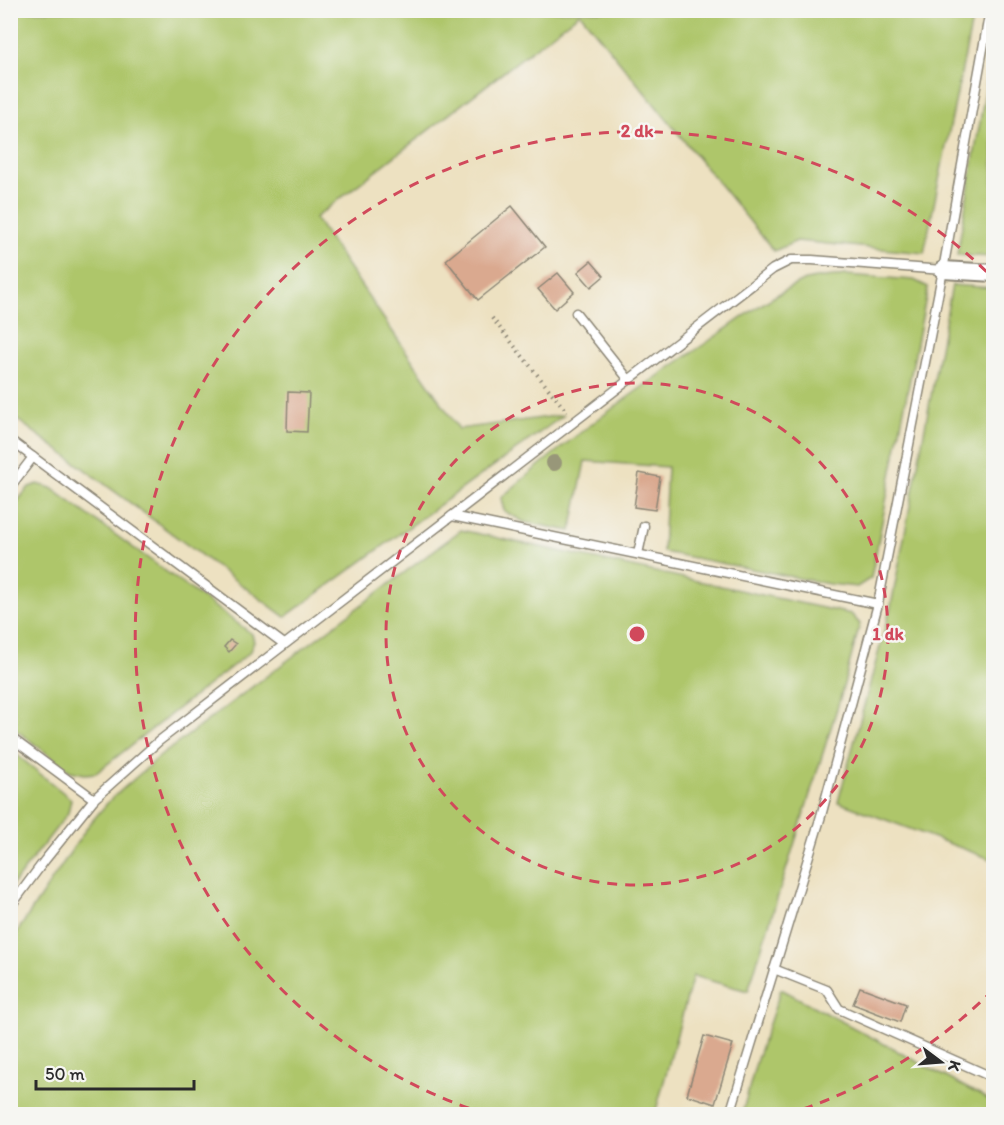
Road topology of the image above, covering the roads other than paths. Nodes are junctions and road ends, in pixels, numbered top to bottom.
1 (990, 10) edge
2 (943, 270) junction
3 (993, 273) edge
4 (576, 313) dead end
5 (629, 380) junction
6 (10, 440) edge
7 (33, 457) junction
8 (10, 487) edge
9 (452, 516) junction
10 (644, 526) dead end
11 (638, 554) junction
12 (878, 604) junction
13 (284, 644) junction
14 (10, 737) edge
15 (94, 799) junction
16 (10, 907) edge
17 (774, 969) junction
18 (993, 1078) edge
19 (730, 1114) edge

1 - 2 lane
2 - 3 street
2 - 5 lane
2 - 12 lane
4 - 5 lane
5 - 9 lane
6 - 7 lane
7 - 8 lane
7 - 13 lane
9 - 11 lane
9 - 13 lane
10 - 11 lane
11 - 12 lane
12 - 17 lane
13 - 15 lane
14 - 15 lane
15 - 16 lane
17 - 18 lane
17 - 19 lane

